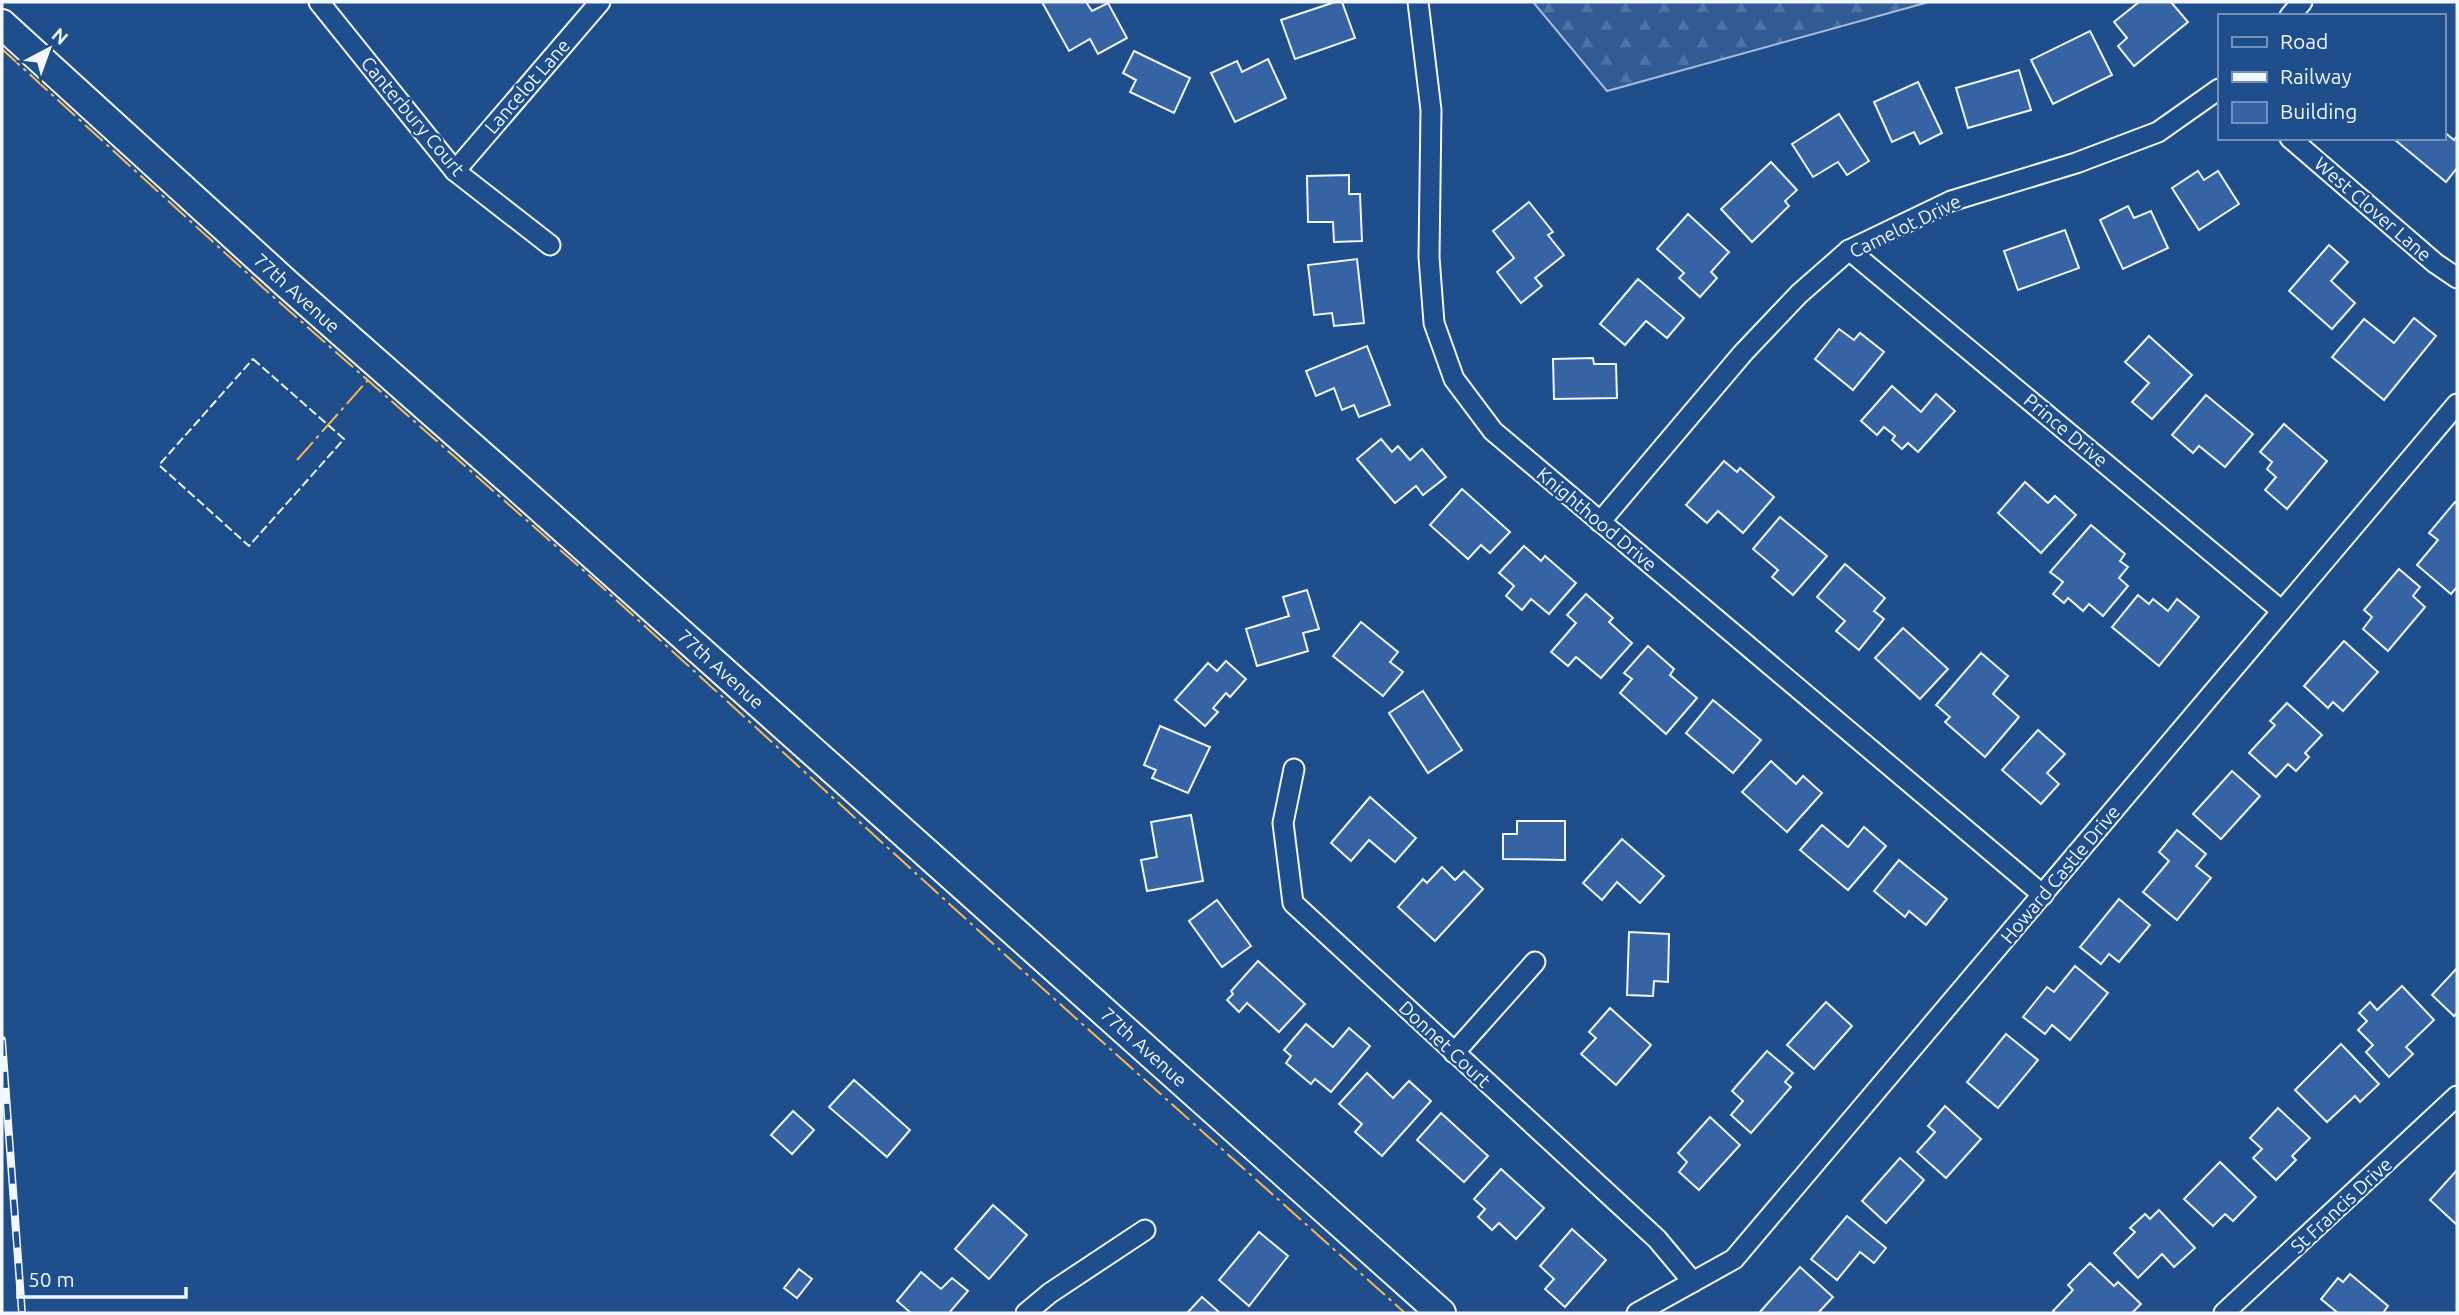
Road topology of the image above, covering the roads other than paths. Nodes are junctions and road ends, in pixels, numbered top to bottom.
1 (319, 2) edge
2 (600, 2) edge
3 (1418, 2) edge
4 (2, 24) edge
5 (2218, 90) edge
6 (2292, 140) edge
7 (455, 171) junction
8 (550, 245) dead end
9 (1849, 250) junction
10 (2457, 278) edge
11 (2457, 404) edge
12 (1601, 522) junction
13 (2282, 611) junction
14 (1294, 769) dead end
15 (2043, 895) junction
16 (1535, 962) dead end
17 (1454, 1053) junction
18 (2457, 1096) edge
19 (1145, 1230) dead end
20 (1693, 1282) junction
21 (2233, 1310) edge
22 (1026, 1313) edge
23 (1441, 1313) edge
24 (1637, 1313) edge

1 - 7 street, Canterbury Court
2 - 7 street, Lancelot Lane
3 - 12 street, Knighthood Drive
4 - 23 street, 77th Avenue
5 - 9 street, Camelot Drive
6 - 10 street, West Clover Lane
7 - 8 street, Canterbury Court
9 - 12 street, Camelot Drive
9 - 13 street, Prince Drive
11 - 13 street, Howard Castle Drive
12 - 15 street, Knighthood Drive
13 - 15 street, Howard Castle Drive
14 - 17 street, Donnet Court
15 - 20 street, Howard Castle Drive
16 - 17 street
17 - 20 street, Donnet Court
18 - 21 street, St Francis Drive
19 - 22 street
20 - 24 street, Howard Castle Drive

